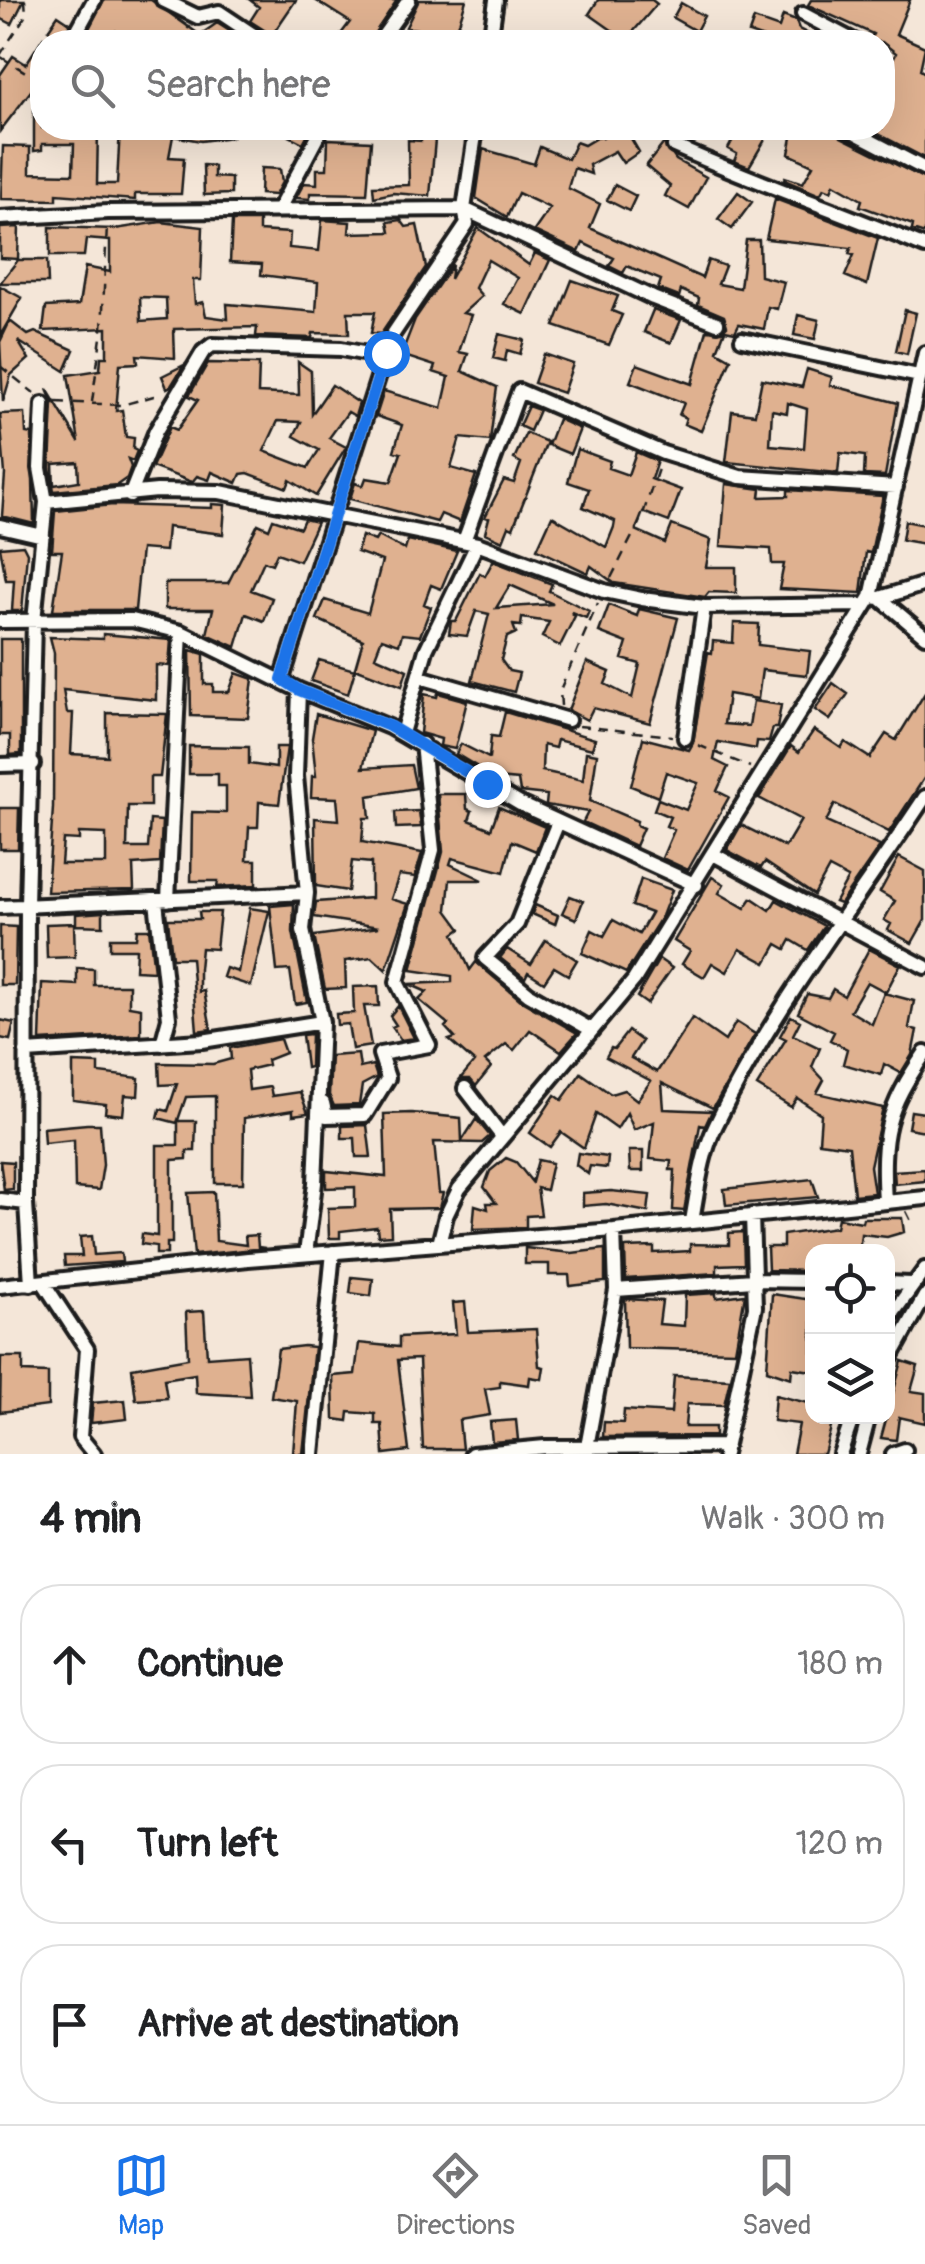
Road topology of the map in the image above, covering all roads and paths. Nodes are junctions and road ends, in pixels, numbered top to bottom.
1 (25, 0) edge
2 (94, 0) edge
3 (163, 0) edge
4 (409, 0) edge
5 (496, 0) edge
6 (803, 14) dead end
7 (198, 17) junction
8 (78, 30) edge
9 (187, 30) edge
10 (246, 30) edge
11 (388, 30) edge
12 (492, 30) edge
13 (833, 30) edge
14 (0, 57) edge
15 (30, 75) edge
16 (315, 140) edge
17 (474, 140) edge
18 (869, 140) edge
19 (674, 146) dead end
20 (925, 170) edge
21 (279, 208) junction
22 (464, 209) junction
23 (108, 212) junction
24 (0, 218) edge
25 (925, 248) edge
26 (718, 323) dead end
27 (742, 339) dead end
28 (925, 353) edge
29 (384, 356) junction
30 (0, 366) edge
31 (920, 376) junction
32 (182, 388) junction
33 (43, 404) junction
34 (92, 404) junction
35 (663, 453) junction
36 (896, 488) junction
37 (130, 496) junction
38 (46, 502) junction
39 (333, 513) junction
40 (0, 526) edge
41 (44, 536) junction
42 (471, 542) junction
43 (925, 584) edge
44 (604, 591) junction
45 (872, 600) junction
46 (704, 606) junction
47 (34, 621) junction
48 (0, 622) edge
49 (181, 632) junction
50 (925, 636) edge
51 (420, 677) junction
52 (282, 679) junction
53 (299, 690) junction
54 (568, 720) junction
55 (402, 733) junction
56 (685, 738) junction
57 (422, 744) junction
58 (32, 764) junction
59 (0, 765) edge
60 (761, 771) junction
61 (925, 797) edge
62 (558, 822) junction
63 (712, 854) junction
64 (696, 885) junction
65 (307, 893) junction
66 (162, 901) junction
67 (28, 905) junction
68 (0, 906) edge
69 (843, 922) junction
70 (925, 968) edge
71 (322, 1022) junction
72 (590, 1029) junction
73 (162, 1044) junction
74 (26, 1052) junction
75 (925, 1053) edge
76 (318, 1084) junction
77 (465, 1088) dead end
78 (501, 1135) junction
79 (0, 1200) edge
80 (885, 1202) junction
81 (922, 1202) edge
82 (26, 1203) junction
83 (752, 1215) junction
84 (692, 1221) junction
85 (614, 1230) junction
86 (440, 1244) junction
87 (333, 1252) junction
88 (306, 1254) junction
89 (925, 1268) edge
90 (61, 1280) junction
91 (753, 1280) junction
92 (805, 1281) edge
93 (37, 1283) junction
94 (895, 1283) edge
95 (912, 1284) junction
96 (0, 1286) edge
97 (616, 1290) junction
98 (925, 1296) edge
99 (57, 1306) junction
100 (895, 1310) edge
101 (895, 1350) edge
102 (850, 1424) edge
103 (868, 1424) edge
104 (587, 1447) junction
105 (725, 1450) edge
106 (94, 1454) edge
107 (313, 1454) edge
108 (472, 1454) edge
109 (840, 1454) edge
110 (859, 1454) edge

1 - 14 path
2 - 8 street
3 - 7 street
4 - 11 street
5 - 12 street
6 - 13 street
7 - 9 path
7 - 10 street
14 - 15 path
16 - 21 street
17 - 22 street
18 - 20 street
19 - 25 street
21 - 22 street
21 - 23 street
22 - 26 street
22 - 29 street
23 - 24 street
23 - 34 path
27 - 31 street
28 - 31 street
29 - 32 street
29 - 39 street
30 - 33 path
31 - 36 street
32 - 34 path
32 - 37 street
33 - 34 path
33 - 38 street
35 - 36 street
35 - 42 street
35 - 44 path
36 - 45 street
37 - 38 street
37 - 39 street
38 - 41 street
39 - 42 street
39 - 52 street
40 - 41 street
41 - 47 street
42 - 44 street
42 - 51 street
43 - 45 street
44 - 46 street
44 - 54 path
45 - 46 street
45 - 50 street
45 - 60 street
46 - 56 street
47 - 48 street
47 - 49 street
47 - 58 street
49 - 52 street
49 - 66 street
51 - 54 street
51 - 55 street
52 - 53 street
53 - 55 street
53 - 65 street
54 - 56 path
55 - 57 street
56 - 60 path
57 - 62 street
57 - 76 street
58 - 59 street
58 - 67 street
60 - 63 street
61 - 69 street
62 - 64 street
62 - 72 street
63 - 64 street
63 - 69 street
64 - 72 street
65 - 66 street
65 - 71 street
66 - 67 street
66 - 73 street
67 - 68 street
67 - 74 street
69 - 70 street
69 - 84 street
71 - 73 street
71 - 76 street
72 - 78 street
73 - 74 street
74 - 82 street
75 - 80 street
76 - 88 street
77 - 78 street
78 - 86 street
79 - 82 street
80 - 81 street
80 - 83 street
82 - 93 street
83 - 84 street
83 - 91 street
84 - 85 street
85 - 86 street
85 - 97 street
86 - 87 street
87 - 88 street
87 - 107 street
88 - 90 street
89 - 95 street
90 - 93 street
90 - 99 street
91 - 92 street
91 - 97 street
91 - 105 street
93 - 96 street
93 - 99 street
94 - 95 street
95 - 100 street
97 - 104 street
98 - 101 street
99 - 106 street
102 - 109 street
103 - 110 street
104 - 105 street
104 - 108 street

